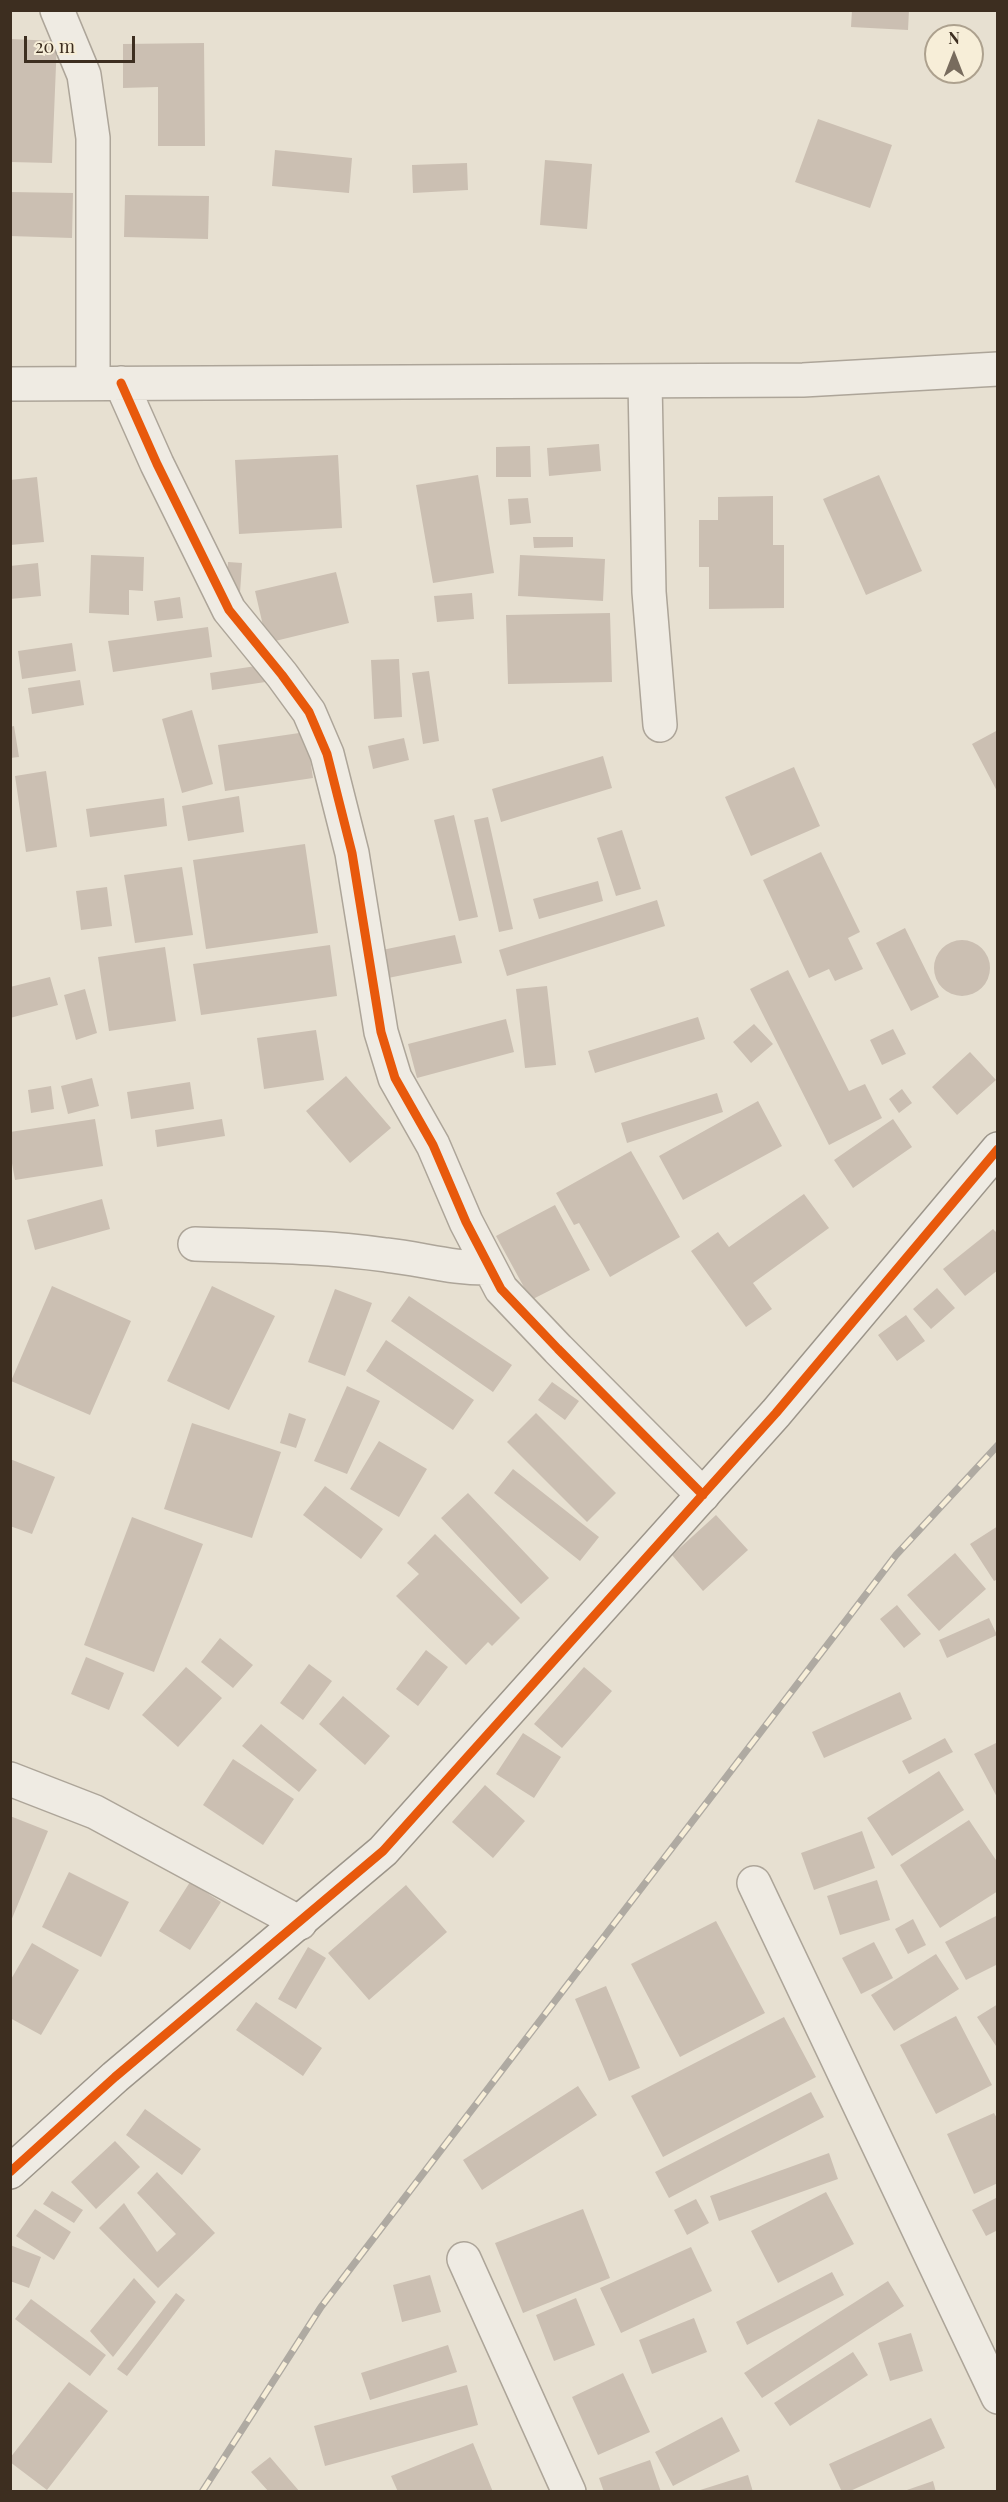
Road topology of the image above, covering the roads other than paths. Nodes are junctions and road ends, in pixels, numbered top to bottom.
1 (57, 10) edge
2 (998, 369) edge
3 (645, 381) junction
4 (107, 383) junction
5 (10, 384) edge
6 (660, 725) dead end
7 (998, 1149) edge
8 (195, 1244) dead end
9 (490, 1268) junction
10 (703, 1495) junction
11 (10, 1779) edge
12 (754, 1883) dead end
13 (300, 1923) junction
14 (10, 2172) edge
15 (464, 2259) dead end
16 (998, 2397) edge
17 (569, 2492) edge

1 - 4 street
2 - 3 street
3 - 4 street
3 - 6 street
4 - 5 street
4 - 9 street
7 - 10 street
8 - 9 street
9 - 10 street
10 - 13 street
11 - 13 street
12 - 16 street
13 - 14 street
15 - 17 street

